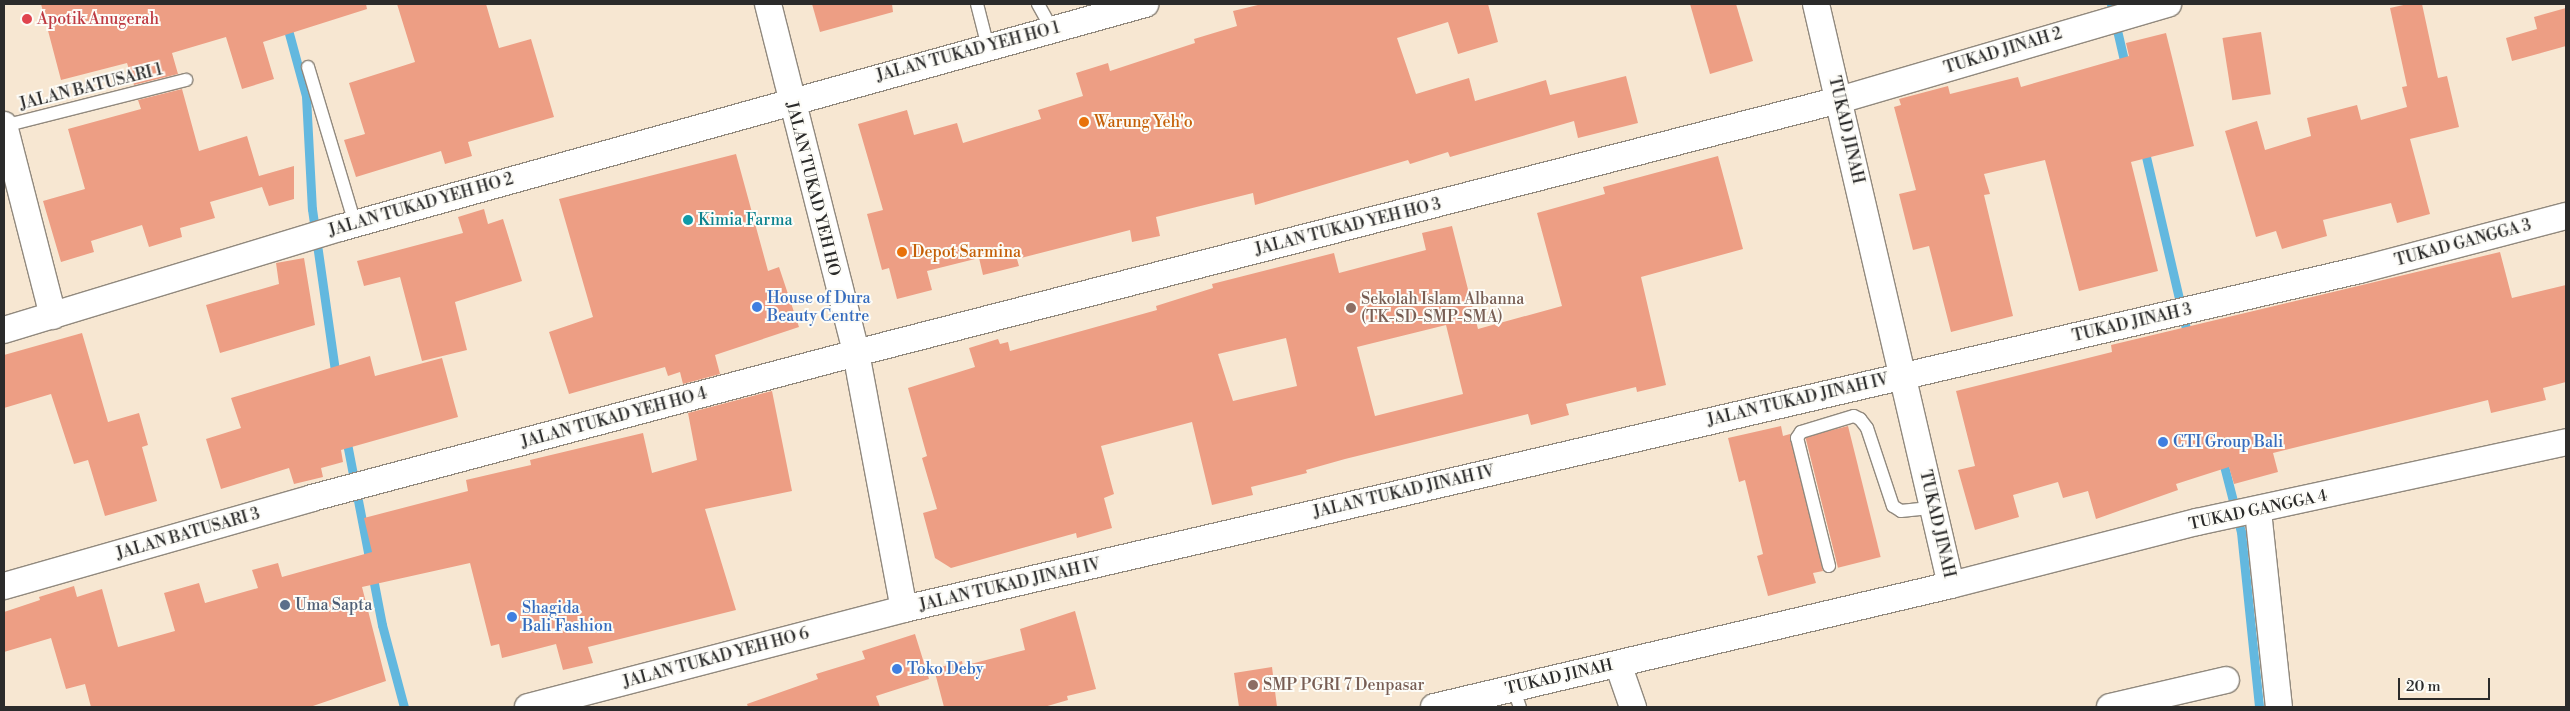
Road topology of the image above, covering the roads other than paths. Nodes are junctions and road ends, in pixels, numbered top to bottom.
1 (768, 4) edge
2 (976, 4) edge
3 (1038, 4) edge
4 (1145, 4) edge
5 (1816, 4) edge
6 (2160, 6) edge
7 (1052, 29) junction
8 (988, 47) junction
9 (308, 67) dead end
10 (186, 80) dead end
11 (1839, 100) junction
12 (791, 101) junction
13 (4, 125) edge
14 (2566, 216) edge
15 (347, 226) junction
16 (2360, 270) joint
17 (54, 316) junction
18 (4, 330) edge
19 (856, 353) junction
20 (1903, 375) junction
21 (2566, 442) edge
22 (373, 482) joint
23 (1932, 508) junction
24 (2253, 512) junction
25 (1829, 566) dead end
26 (1951, 585) junction
27 (4, 586) edge
28 (904, 609) junction
29 (1618, 664) junction
30 (2226, 680) dead end
31 (1517, 697) edge
32 (528, 707) edge
33 (1434, 707) edge
34 (1633, 707) edge
35 (2110, 707) edge
36 (2278, 707) edge

1 - 12 street, JALAN TUKAD YEH HO
2 - 8 lane
3 - 7 lane
4 - 7 street, JALAN TUKAD YEH HO 1
5 - 11 street, TUKAD JINAH
6 - 11 street, TUKAD JINAH 2
7 - 8 street, JALAN TUKAD YEH HO 1
8 - 12 street, JALAN TUKAD YEH HO 1
9 - 15 lane
10 - 13 lane, JALAN BATUSARI 1
11 - 19 street, JALAN TUKAD YEH HO 3
11 - 20 street, TUKAD JINAH
12 - 15 street, JALAN TUKAD YEH HO 2
12 - 19 street, JALAN TUKAD YEH HO
13 - 17 street
14 - 16 street, TUKAD GANGGA 3
15 - 17 street, JALAN TUKAD YEH HO 2
16 - 20 street, TUKAD JINAH 3
17 - 18 street, JALAN TUKAD YEH HO 2
19 - 22 street, JALAN TUKAD YEH HO 4
19 - 28 street, JALAN TUKAD YEH HO
20 - 23 street, TUKAD JINAH
20 - 28 street, JALAN TUKAD JINAH IV
21 - 24 street, TUKAD GANGGA 4
22 - 27 street, JALAN BATUSARI 3
23 - 25 lane
23 - 26 street, TUKAD JINAH
24 - 26 street, TUKAD GANGGA 4
24 - 36 street
26 - 29 street, TUKAD JINAH
28 - 32 street, JALAN TUKAD YEH HO 6
29 - 31 street, TUKAD JINAH
29 - 34 street
30 - 35 street
31 - 33 street, TUKAD JINAH

